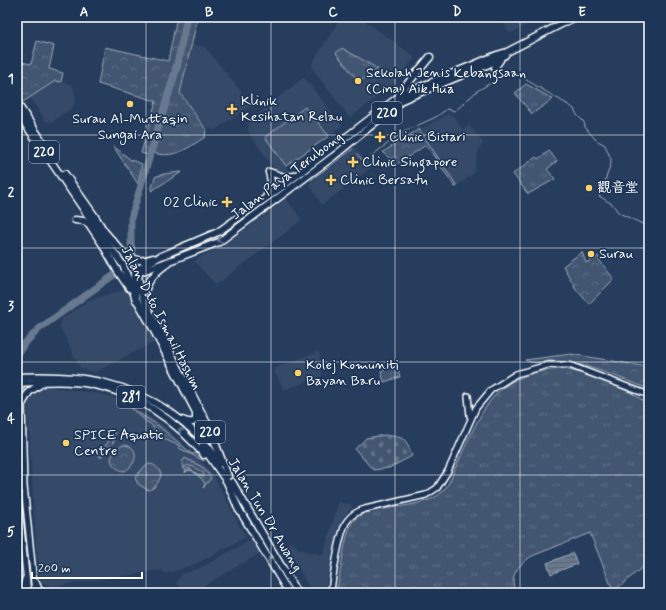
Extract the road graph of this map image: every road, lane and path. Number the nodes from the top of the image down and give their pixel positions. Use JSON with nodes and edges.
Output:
{"nodes":[{"id":1,"x":575,"y":17,"type":"edge"},
{"id":2,"x":506,"y":54,"type":"junction"},
{"id":3,"x":430,"y":57,"type":"dead end"},
{"id":4,"x":497,"y":74,"type":"dead end"},
{"id":5,"x":392,"y":101,"type":"junction"},
{"id":6,"x":17,"y":103,"type":"edge"},
{"id":7,"x":17,"y":112,"type":"edge"},
{"id":8,"x":297,"y":175,"type":"junction"},
{"id":9,"x":266,"y":198,"type":"junction"},
{"id":10,"x":75,"y":220,"type":"dead end"},
{"id":11,"x":159,"y":257,"type":"junction"},
{"id":12,"x":131,"y":259,"type":"junction"},
{"id":13,"x":175,"y":259,"type":"junction"},
{"id":14,"x":125,"y":268,"type":"junction"},
{"id":15,"x":136,"y":273,"type":"junction"},
{"id":16,"x":132,"y":293,"type":"junction"},
{"id":17,"x":136,"y":300,"type":"junction"},
{"id":18,"x":144,"y":303,"type":"junction"},
{"id":19,"x":18,"y":381,"type":"edge"},
{"id":20,"x":45,"y":382,"type":"junction"},
{"id":21,"x":649,"y":395,"type":"edge"},
{"id":22,"x":480,"y":402,"type":"junction"},
{"id":23,"x":22,"y":404,"type":"junction"},
{"id":24,"x":195,"y":411,"type":"junction"},
{"id":25,"x":179,"y":419,"type":"junction"},
{"id":26,"x":470,"y":419,"type":"junction"},
{"id":27,"x":203,"y":440,"type":"junction"},
{"id":28,"x":17,"y":473,"type":"edge"},
{"id":29,"x":228,"y":476,"type":"junction"},
{"id":30,"x":239,"y":510,"type":"junction"},
{"id":31,"x":26,"y":574,"type":"junction"},
{"id":32,"x":34,"y":577,"type":"junction"},
{"id":33,"x":331,"y":591,"type":"edge"},
{"id":34,"x":19,"y":593,"type":"edge"},
{"id":35,"x":28,"y":593,"type":"edge"},
{"id":36,"x":35,"y":593,"type":"edge"},
{"id":37,"x":44,"y":593,"type":"edge"},
{"id":38,"x":290,"y":593,"type":"edge"},
{"id":39,"x":297,"y":593,"type":"edge"},
{"id":40,"x":327,"y":593,"type":"edge"}],
"edges":[{"from":1,"to":2,"type":"main road","name":"Jalan Paya Terubong","number":"220"},
{"from":2,"to":4,"type":"main road"},
{"from":2,"to":5,"type":"main road","name":"Jalan Paya Terubong","number":"220"},
{"from":2,"to":13,"type":"main road","name":"Jalan Paya Terubong","number":"220","one_way":true},
{"from":3,"to":5,"type":"main road"},
{"from":5,"to":8,"type":"main road","name":"Jalan Paya Terubong","number":"220"},
{"from":6,"to":12,"type":"main road","name":"Jalan Dato Ismail Hashim","number":"220"},
{"from":7,"to":14,"type":"main road","name":"Jalan Dato Ismail Hashim","number":"220"},
{"from":8,"to":9,"type":"main road","name":"Jalan Paya Terubong","number":"220"},
{"from":8,"to":9,"type":"main road"},
{"from":9,"to":11,"type":"main road","name":"Jalan Paya Terubong","number":"220"},
{"from":10,"to":16,"type":"main road"},
{"from":11,"to":12,"type":"main road"},
{"from":11,"to":15,"type":"main road","name":"Jalan Paya Terubong","number":"220"},
{"from":12,"to":15,"type":"main road","name":"Jalan Dato Ismail Hashim","number":"220"},
{"from":13,"to":15,"type":"main road","name":"Jalan Paya Terubong","number":"220"},
{"from":13,"to":18,"type":"main road"},
{"from":14,"to":15,"type":"main road"},
{"from":14,"to":16,"type":"main road","name":"Jalan Dato Ismail Hashim","number":"220"},
{"from":15,"to":17,"type":"main road"},
{"from":15,"to":18,"type":"main road","name":"Jalan Dato Ismail Hashim","number":"220"},
{"from":16,"to":17,"type":"main road","name":"Jalan Dato Ismail Hashim","number":"220"},
{"from":17,"to":24,"type":"main road","name":"Jalan Dato Ismail Hashim","number":"220"},
{"from":18,"to":29,"type":"main road","name":"Jalan Dato Ismail Hashim","number":"220"},
{"from":19,"to":20,"type":"main road","name":"Jalan Tun Dr Awang","number":"281"},
{"from":19,"to":23,"type":"street"},
{"from":19,"to":25,"type":"main road","name":"Jalan Tun Dr Awang","number":"281"},
{"from":20,"to":23,"type":"main road"},
{"from":30,"to":20,"type":"main road","name":"Jalan Tun Dr Awang","number":"281","one_way":true},
{"from":21,"to":22,"type":"street"},
{"from":22,"to":26,"type":"street"},
{"from":22,"to":26,"type":"street"},
{"from":23,"to":32,"type":"street"},
{"from":24,"to":25,"type":"main road"},
{"from":24,"to":27,"type":"main road","name":"Jalan Dato Ismail Hashim","number":"220"},
{"from":25,"to":27,"type":"main road","name":"Jalan Tun Dr Awang","number":"281"},
{"from":26,"to":33,"type":"street"},
{"from":27,"to":29,"type":"main road","name":"Jalan Tun Dr Awang","number":"281"},
{"from":27,"to":30,"type":"main road"},
{"from":28,"to":31,"type":"street"},
{"from":29,"to":39,"type":"main road","name":"Jalan Tun Dr Awang","number":"281"},
{"from":38,"to":30,"type":"main road","name":"Jalan Tun Dr Awang","number":"281","one_way":true},
{"from":31,"to":34,"type":"street"},
{"from":31,"to":35,"type":"street"},
{"from":32,"to":36,"type":"street"},
{"from":32,"to":37,"type":"street"},
{"from":33,"to":40,"type":"street"}]}
